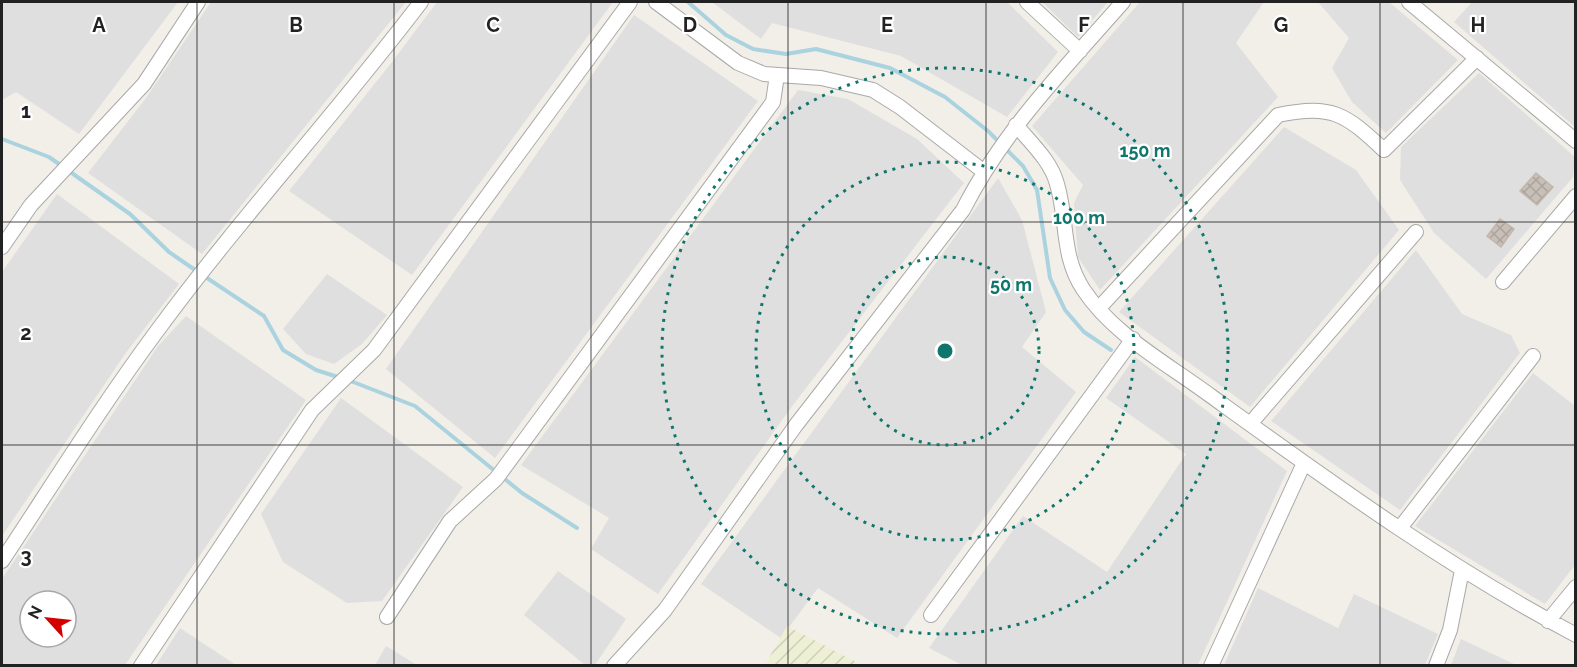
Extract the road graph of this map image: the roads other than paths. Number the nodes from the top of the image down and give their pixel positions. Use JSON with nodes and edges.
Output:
{"nodes":[{"id":1,"x":198,"y":2,"type":"edge"},
{"id":2,"x":421,"y":2,"type":"edge"},
{"id":3,"x":630,"y":2,"type":"edge"},
{"id":4,"x":656,"y":2,"type":"edge"},
{"id":5,"x":1027,"y":2,"type":"edge"},
{"id":6,"x":1123,"y":2,"type":"edge"},
{"id":7,"x":1409,"y":2,"type":"edge"},
{"id":8,"x":1080,"y":51,"type":"junction"},
{"id":9,"x":1477,"y":58,"type":"junction"},
{"id":10,"x":777,"y":75,"type":"junction"},
{"id":11,"x":1016,"y":125,"type":"junction"},
{"id":12,"x":1575,"y":141,"type":"edge"},
{"id":13,"x":983,"y":171,"type":"junction"},
{"id":14,"x":1575,"y":196,"type":"edge"},
{"id":15,"x":1416,"y":232,"type":"dead end"},
{"id":16,"x":2,"y":247,"type":"edge"},
{"id":17,"x":1503,"y":282,"type":"dead end"},
{"id":18,"x":1099,"y":308,"type":"junction"},
{"id":19,"x":1133,"y":339,"type":"junction"},
{"id":20,"x":1533,"y":356,"type":"dead end"},
{"id":21,"x":1250,"y":424,"type":"junction"},
{"id":22,"x":1304,"y":463,"type":"junction"},
{"id":23,"x":1400,"y":528,"type":"junction"},
{"id":24,"x":2,"y":561,"type":"edge"},
{"id":25,"x":1462,"y":570,"type":"junction"},
{"id":26,"x":1575,"y":587,"type":"edge"},
{"id":27,"x":931,"y":615,"type":"dead end"},
{"id":28,"x":387,"y":616,"type":"dead end"},
{"id":29,"x":1548,"y":621,"type":"junction"},
{"id":30,"x":1575,"y":635,"type":"edge"},
{"id":31,"x":141,"y":666,"type":"edge"},
{"id":32,"x":614,"y":666,"type":"edge"},
{"id":33,"x":1211,"y":666,"type":"edge"},
{"id":34,"x":1436,"y":666,"type":"edge"}],
"edges":[{"from":1,"to":16,"type":"street"},
{"from":2,"to":24,"type":"street"},
{"from":3,"to":31,"type":"street"},
{"from":4,"to":10,"type":"street"},
{"from":5,"to":8,"type":"street"},
{"from":6,"to":8,"type":"street"},
{"from":7,"to":9,"type":"street"},
{"from":8,"to":11,"type":"street"},
{"from":9,"to":12,"type":"street"},
{"from":9,"to":18,"type":"street"},
{"from":10,"to":13,"type":"street"},
{"from":10,"to":28,"type":"street"},
{"from":11,"to":13,"type":"street"},
{"from":11,"to":18,"type":"street"},
{"from":13,"to":32,"type":"street"},
{"from":14,"to":17,"type":"street"},
{"from":15,"to":21,"type":"street"},
{"from":18,"to":19,"type":"street"},
{"from":19,"to":21,"type":"street"},
{"from":19,"to":27,"type":"street"},
{"from":20,"to":23,"type":"street"},
{"from":21,"to":22,"type":"street"},
{"from":22,"to":23,"type":"street"},
{"from":22,"to":33,"type":"street"},
{"from":23,"to":25,"type":"street"},
{"from":25,"to":29,"type":"street"},
{"from":25,"to":34,"type":"street"},
{"from":26,"to":29,"type":"street"},
{"from":29,"to":30,"type":"street"}]}
